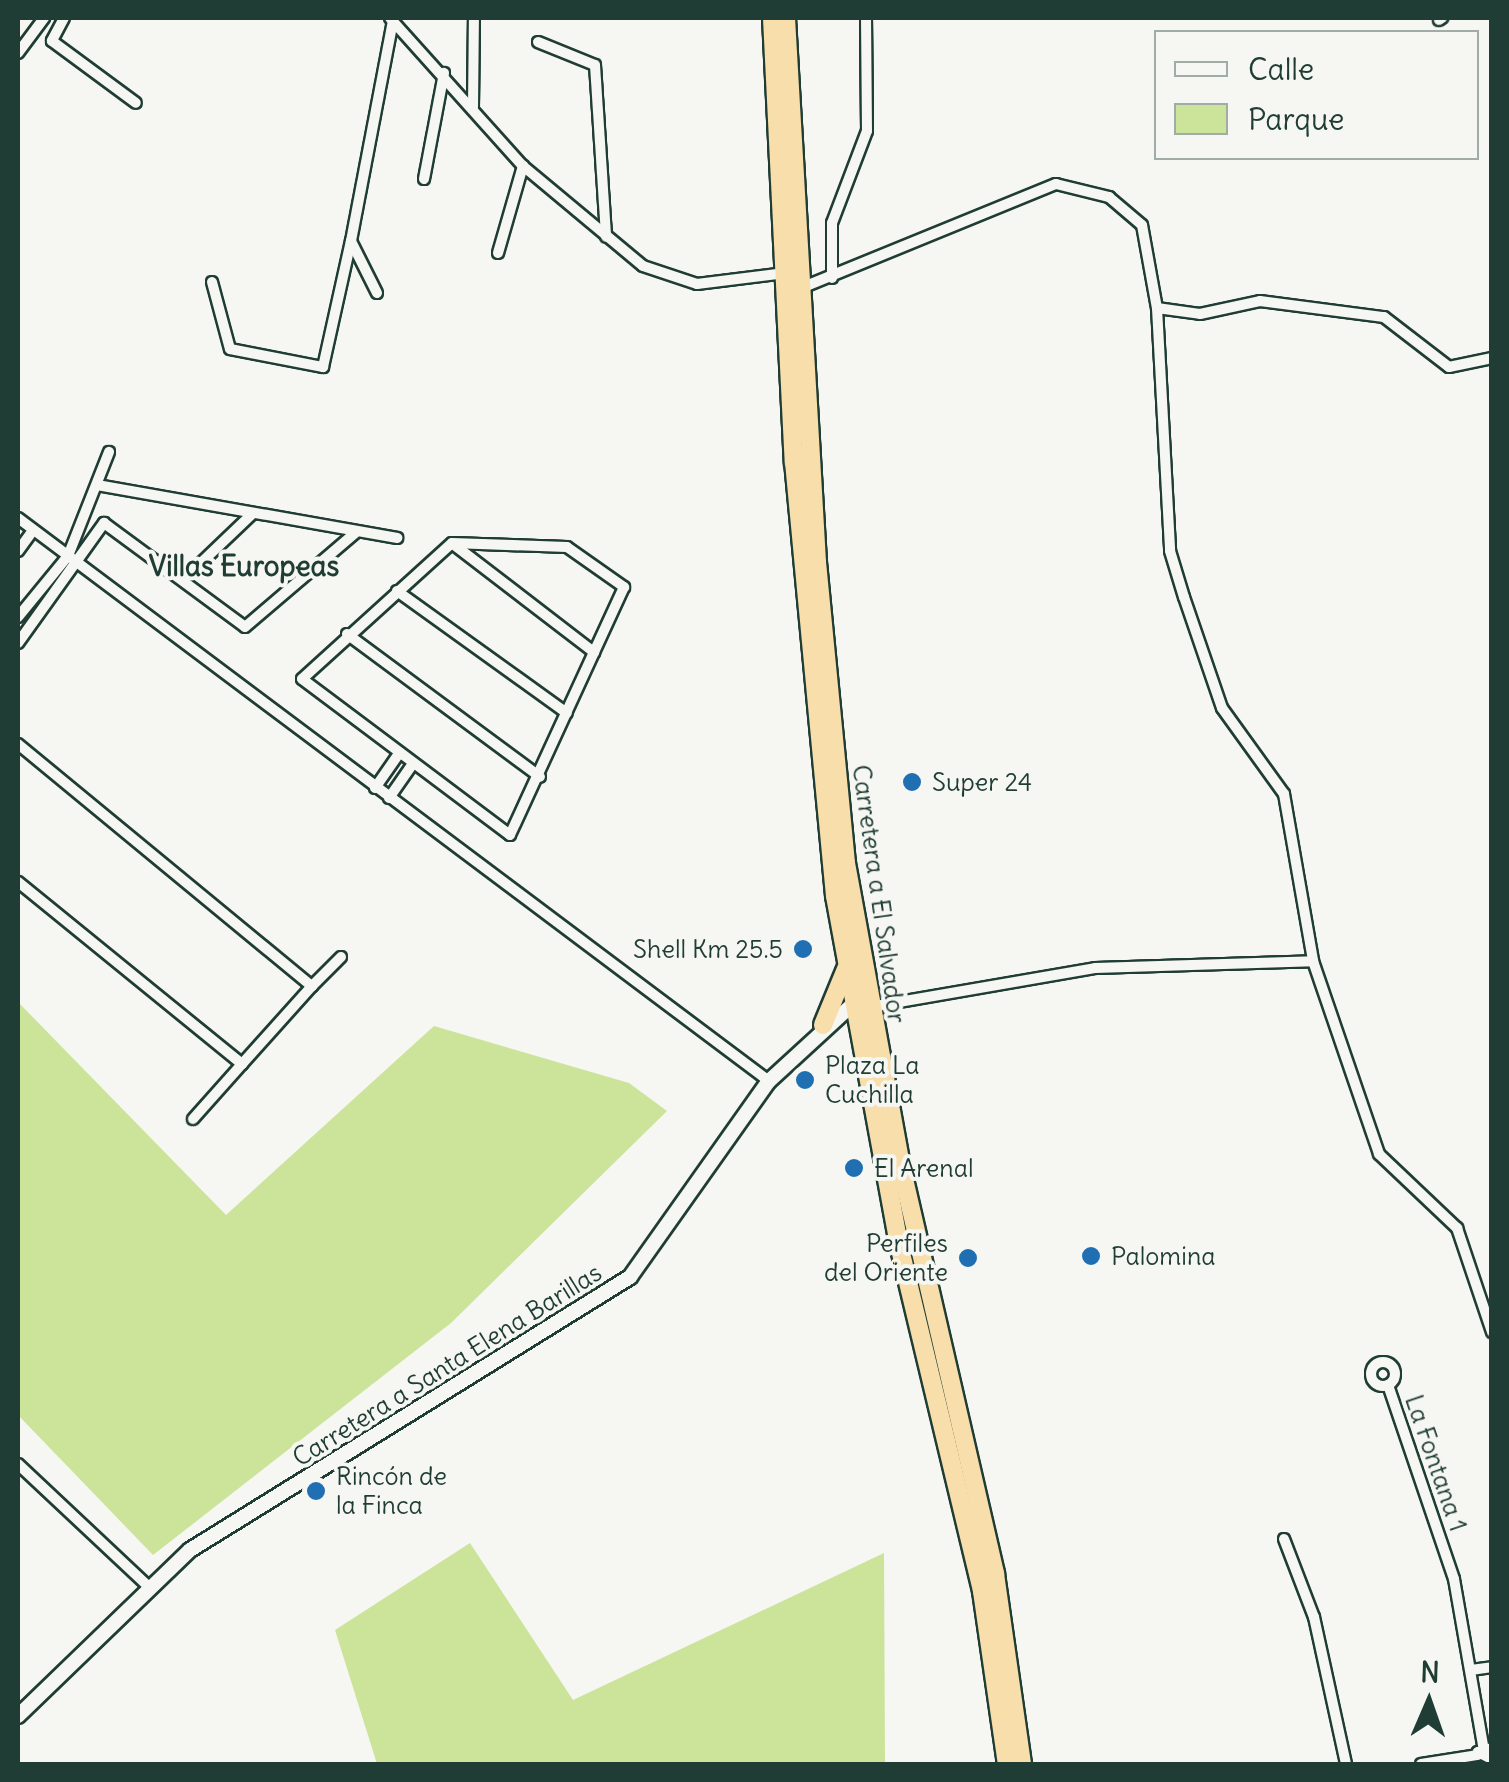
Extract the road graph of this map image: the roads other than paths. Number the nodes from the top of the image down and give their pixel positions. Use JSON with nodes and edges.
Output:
{"nodes":[{"id":1,"x":44,"y":18,"type":"edge"},
{"id":2,"x":64,"y":18,"type":"edge"},
{"id":3,"x":474,"y":18,"type":"edge"},
{"id":4,"x":772,"y":18,"type":"edge"},
{"id":5,"x":786,"y":18,"type":"edge"},
{"id":6,"x":866,"y":18,"type":"edge"},
{"id":7,"x":392,"y":19,"type":"edge"},
{"id":8,"x":538,"y":42,"type":"dead end"},
{"id":9,"x":18,"y":53,"type":"edge"},
{"id":10,"x":444,"y":73,"type":"junction"},
{"id":11,"x":136,"y":103,"type":"dead end"},
{"id":12,"x":474,"y":107,"type":"junction"},
{"id":13,"x":523,"y":166,"type":"junction"},
{"id":14,"x":424,"y":180,"type":"dead end"},
{"id":15,"x":606,"y":237,"type":"junction"},
{"id":16,"x":351,"y":241,"type":"junction"},
{"id":17,"x":498,"y":254,"type":"dead end"},
{"id":18,"x":786,"y":273,"type":"junction"},
{"id":19,"x":832,"y":278,"type":"junction"},
{"id":20,"x":212,"y":282,"type":"dead end"},
{"id":21,"x":806,"y":286,"type":"junction"},
{"id":22,"x":377,"y":293,"type":"dead end"},
{"id":23,"x":1157,"y":308,"type":"junction"},
{"id":24,"x":787,"y":318,"type":"junction"},
{"id":25,"x":1492,"y":358,"type":"edge"},
{"id":26,"x":814,"y":415,"type":"junction"},
{"id":27,"x":109,"y":452,"type":"dead end"},
{"id":28,"x":96,"y":484,"type":"junction"},
{"id":29,"x":252,"y":514,"type":"junction"},
{"id":30,"x":19,"y":523,"type":"edge"},
{"id":31,"x":82,"y":525,"type":"junction"},
{"id":32,"x":33,"y":530,"type":"junction"},
{"id":33,"x":96,"y":533,"type":"junction"},
{"id":34,"x":355,"y":533,"type":"junction"},
{"id":35,"x":396,"y":538,"type":"dead end"},
{"id":36,"x":452,"y":543,"type":"junction"},
{"id":37,"x":18,"y":550,"type":"edge"},
{"id":38,"x":68,"y":556,"type":"junction"},
{"id":39,"x":78,"y":564,"type":"junction"},
{"id":40,"x":183,"y":580,"type":"junction"},
{"id":41,"x":397,"y":591,"type":"junction"},
{"id":42,"x":18,"y":617,"type":"edge"},
{"id":43,"x":347,"y":634,"type":"junction"},
{"id":44,"x":18,"y":643,"type":"edge"},
{"id":45,"x":594,"y":652,"type":"junction"},
{"id":46,"x":567,"y":713,"type":"junction"},
{"id":47,"x":18,"y":744,"type":"edge"},
{"id":48,"x":398,"y":756,"type":"junction"},
{"id":49,"x":412,"y":766,"type":"junction"},
{"id":50,"x":540,"y":777,"type":"junction"},
{"id":51,"x":376,"y":788,"type":"junction"},
{"id":52,"x":389,"y":798,"type":"junction"},
{"id":53,"x":18,"y":882,"type":"edge"},
{"id":54,"x":340,"y":957,"type":"dead end"},
{"id":55,"x":1314,"y":961,"type":"junction"},
{"id":56,"x":846,"y":969,"type":"junction"},
{"id":57,"x":312,"y":986,"type":"junction"},
{"id":58,"x":859,"y":1010,"type":"junction"},
{"id":59,"x":826,"y":1023,"type":"junction"},
{"id":60,"x":242,"y":1064,"type":"junction"},
{"id":61,"x":769,"y":1081,"type":"junction"},
{"id":62,"x":192,"y":1119,"type":"dead end"},
{"id":63,"x":900,"y":1248,"type":"junction"},
{"id":64,"x":938,"y":1324,"type":"junction"},
{"id":65,"x":1492,"y":1332,"type":"edge"},
{"id":66,"x":1388,"y":1385,"type":"dead end"},
{"id":67,"x":18,"y":1464,"type":"edge"},
{"id":68,"x":1284,"y":1539,"type":"dead end"},
{"id":69,"x":150,"y":1588,"type":"junction"},
{"id":70,"x":1492,"y":1667,"type":"edge"},
{"id":71,"x":1471,"y":1670,"type":"junction"},
{"id":72,"x":18,"y":1716,"type":"edge"},
{"id":73,"x":1487,"y":1755,"type":"edge"},
{"id":74,"x":1006,"y":1764,"type":"edge"},
{"id":75,"x":1022,"y":1764,"type":"edge"},
{"id":76,"x":1346,"y":1764,"type":"edge"},
{"id":77,"x":1421,"y":1764,"type":"edge"}],
"edges":[{"from":1,"to":9,"type":"street"},
{"from":2,"to":11,"type":"street"},
{"from":3,"to":12,"type":"street"},
{"from":4,"to":18,"type":"highway","name":"Carretera a El Salvador"},
{"from":5,"to":21,"type":"highway","name":"Carretera a El Salvador"},
{"from":6,"to":19,"type":"street"},
{"from":7,"to":10,"type":"street"},
{"from":7,"to":16,"type":"street"},
{"from":8,"to":15,"type":"street"},
{"from":10,"to":12,"type":"street"},
{"from":10,"to":14,"type":"street"},
{"from":12,"to":13,"type":"street"},
{"from":13,"to":15,"type":"street"},
{"from":13,"to":17,"type":"street"},
{"from":15,"to":18,"type":"street"},
{"from":16,"to":20,"type":"street"},
{"from":16,"to":22,"type":"street"},
{"from":18,"to":24,"type":"highway","name":"Carretera a El Salvador"},
{"from":19,"to":21,"type":"street"},
{"from":19,"to":23,"type":"street"},
{"from":21,"to":26,"type":"highway","name":"Carretera a El Salvador"},
{"from":23,"to":25,"type":"street"},
{"from":23,"to":55,"type":"street"},
{"from":24,"to":26,"type":"highway"},
{"from":24,"to":56,"type":"highway","name":"Carretera a El Salvador"},
{"from":26,"to":58,"type":"highway","name":"Carretera a El Salvador"},
{"from":27,"to":28,"type":"street"},
{"from":28,"to":29,"type":"street"},
{"from":28,"to":31,"type":"street"},
{"from":29,"to":34,"type":"street"},
{"from":29,"to":40,"type":"street"},
{"from":30,"to":32,"type":"street"},
{"from":31,"to":33,"type":"street"},
{"from":31,"to":38,"type":"street"},
{"from":32,"to":37,"type":"street"},
{"from":32,"to":38,"type":"street"},
{"from":33,"to":39,"type":"street"},
{"from":33,"to":40,"type":"street"},
{"from":34,"to":35,"type":"street"},
{"from":34,"to":40,"type":"street"},
{"from":36,"to":41,"type":"street"},
{"from":36,"to":45,"type":"street"},
{"from":36,"to":45,"type":"street"},
{"from":38,"to":39,"type":"street"},
{"from":38,"to":42,"type":"street"},
{"from":39,"to":44,"type":"street"},
{"from":39,"to":51,"type":"street"},
{"from":41,"to":43,"type":"street"},
{"from":41,"to":46,"type":"street"},
{"from":43,"to":48,"type":"street"},
{"from":43,"to":50,"type":"street"},
{"from":45,"to":46,"type":"street"},
{"from":46,"to":50,"type":"street"},
{"from":47,"to":57,"type":"street"},
{"from":48,"to":49,"type":"street"},
{"from":48,"to":51,"type":"street"},
{"from":49,"to":50,"type":"street"},
{"from":49,"to":52,"type":"street"},
{"from":51,"to":52,"type":"street"},
{"from":52,"to":61,"type":"street"},
{"from":53,"to":60,"type":"street"},
{"from":54,"to":57,"type":"street"},
{"from":55,"to":58,"type":"street"},
{"from":55,"to":65,"type":"street"},
{"from":56,"to":58,"type":"highway","name":"Carretera a El Salvador"},
{"from":56,"to":59,"type":"highway"},
{"from":57,"to":60,"type":"street"},
{"from":58,"to":59,"type":"highway"},
{"from":58,"to":63,"type":"highway","name":"Carretera a El Salvador"},
{"from":58,"to":64,"type":"highway","name":"Carretera a El Salvador"},
{"from":59,"to":61,"type":"main road","name":"Carretera a Santa Elena Barillas"},
{"from":60,"to":62,"type":"street"},
{"from":61,"to":69,"type":"main road","name":"Carretera a Santa Elena Barillas"},
{"from":63,"to":64,"type":"highway"},
{"from":63,"to":74,"type":"highway","name":"Carretera a El Salvador"},
{"from":64,"to":75,"type":"highway","name":"Carretera a El Salvador"},
{"from":66,"to":71,"type":"street","name":"La Fontana 1"},
{"from":67,"to":69,"type":"street"},
{"from":68,"to":76,"type":"street"},
{"from":69,"to":72,"type":"main road","name":"Carretera a Santa Elena Barillas"},
{"from":70,"to":71,"type":"street"},
{"from":71,"to":73,"type":"street","name":"La Fontana 1"},
{"from":73,"to":77,"type":"street","name":"La Fontana 1"}]}
